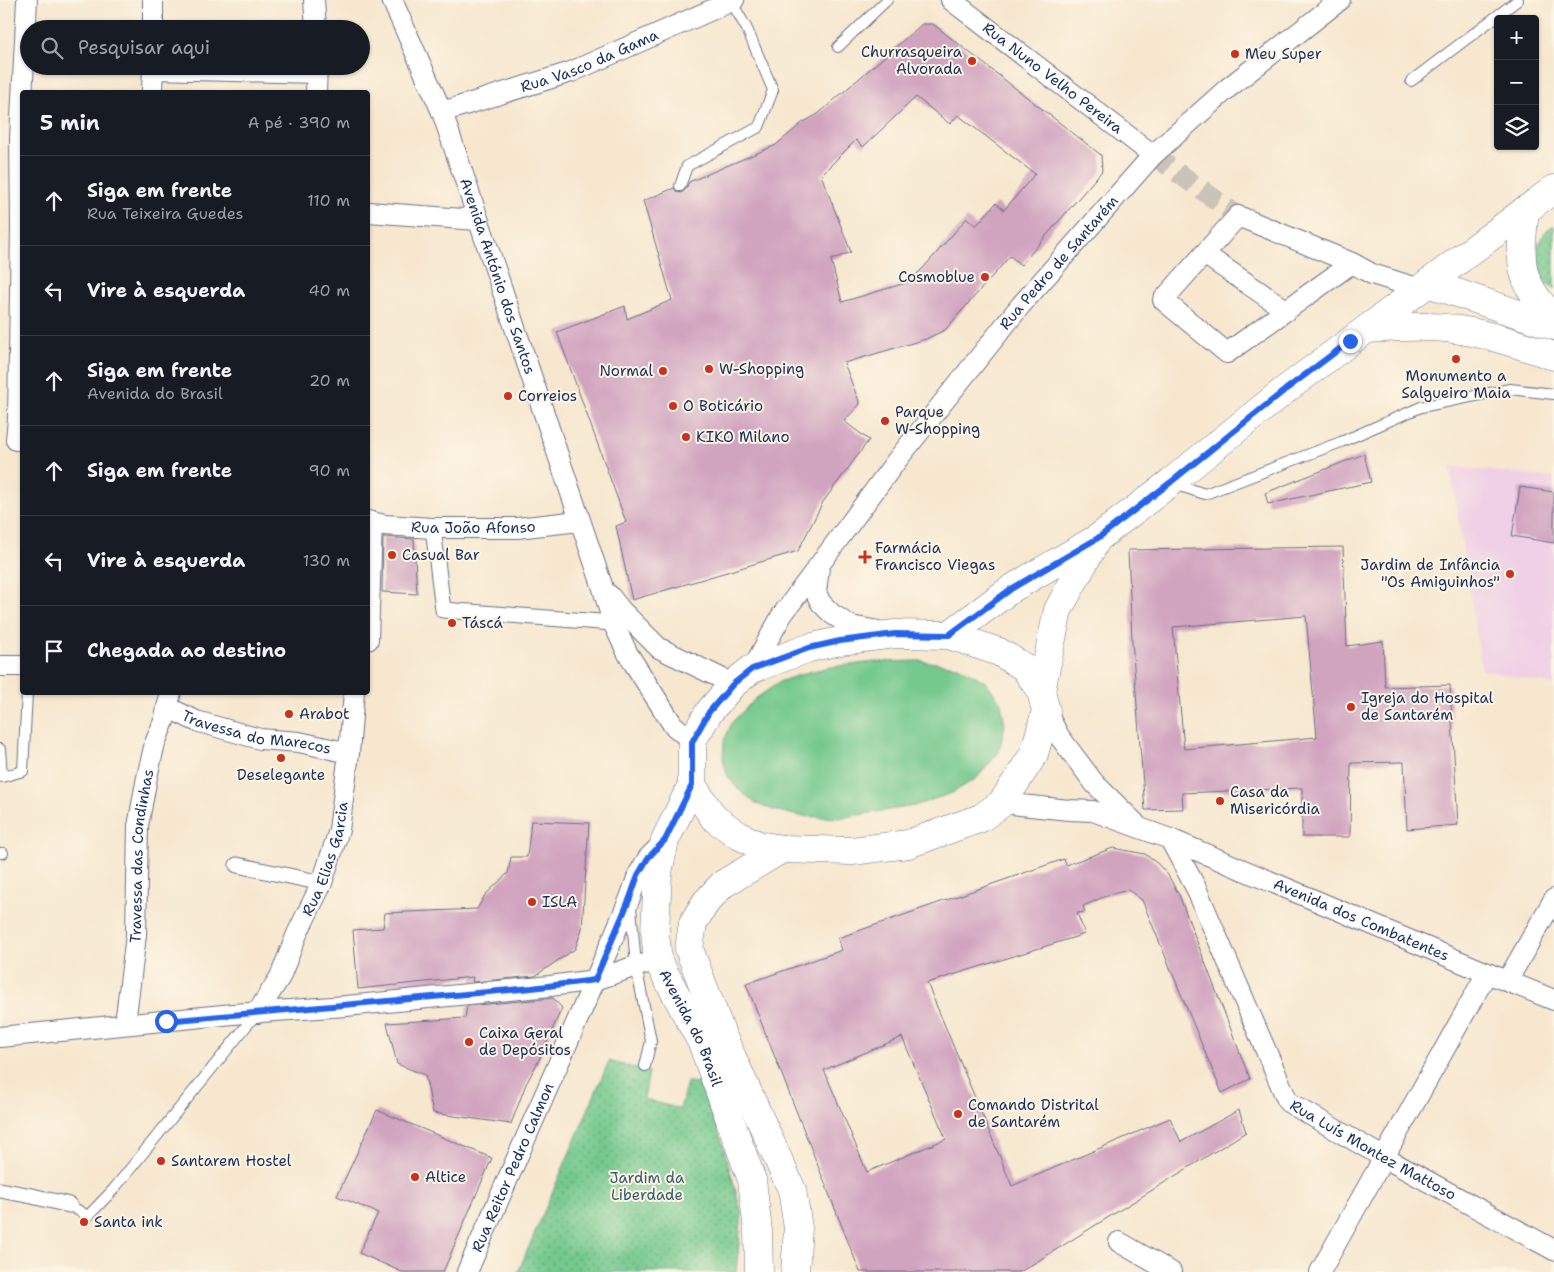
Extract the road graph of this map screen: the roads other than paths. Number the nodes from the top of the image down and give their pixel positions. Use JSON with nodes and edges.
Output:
{"nodes":[{"id":1,"x":27,"y":0,"type":"edge"},
{"id":2,"x":153,"y":0,"type":"edge"},
{"id":3,"x":314,"y":0,"type":"edge"},
{"id":4,"x":392,"y":0,"type":"edge"},
{"id":5,"x":887,"y":0,"type":"edge"},
{"id":6,"x":951,"y":0,"type":"edge"},
{"id":7,"x":1340,"y":0,"type":"edge"},
{"id":8,"x":1518,"y":0,"type":"edge"},
{"id":9,"x":733,"y":1,"type":"edge"},
{"id":10,"x":26,"y":20,"type":"edge"},
{"id":11,"x":153,"y":20,"type":"edge"},
{"id":12,"x":315,"y":20,"type":"edge"},
{"id":13,"x":838,"y":47,"type":"dead end"},
{"id":14,"x":24,"y":75,"type":"edge"},
{"id":15,"x":153,"y":75,"type":"edge"},
{"id":16,"x":280,"y":75,"type":"edge"},
{"id":17,"x":316,"y":77,"type":"edge"},
{"id":18,"x":1411,"y":81,"type":"dead end"},
{"id":19,"x":23,"y":90,"type":"edge"},
{"id":20,"x":152,"y":90,"type":"edge"},
{"id":21,"x":442,"y":112,"type":"junction"},
{"id":22,"x":1153,"y":155,"type":"junction"},
{"id":23,"x":680,"y":186,"type":"dead end"},
{"id":24,"x":1554,"y":189,"type":"edge"},
{"id":25,"x":1525,"y":210,"type":"junction"},
{"id":26,"x":370,"y":212,"type":"edge"},
{"id":27,"x":477,"y":220,"type":"junction"},
{"id":28,"x":1204,"y":254,"type":"junction"},
{"id":29,"x":1352,"y":263,"type":"junction"},
{"id":30,"x":1424,"y":286,"type":"junction"},
{"id":31,"x":20,"y":291,"type":"edge"},
{"id":32,"x":1286,"y":310,"type":"junction"},
{"id":33,"x":1554,"y":317,"type":"edge"},
{"id":34,"x":1554,"y":326,"type":"edge"},
{"id":35,"x":1367,"y":329,"type":"junction"},
{"id":36,"x":1554,"y":356,"type":"edge"},
{"id":37,"x":1554,"y":394,"type":"edge"},
{"id":38,"x":13,"y":439,"type":"edge"},
{"id":39,"x":1171,"y":482,"type":"junction"},
{"id":40,"x":370,"y":521,"type":"edge"},
{"id":41,"x":579,"y":521,"type":"junction"},
{"id":42,"x":433,"y":528,"type":"junction"},
{"id":43,"x":1098,"y":538,"type":"junction"},
{"id":44,"x":820,"y":564,"type":"junction"},
{"id":45,"x":602,"y":585,"type":"junction"},
{"id":46,"x":613,"y":623,"type":"junction"},
{"id":47,"x":895,"y":634,"type":"junction"},
{"id":48,"x":949,"y":635,"type":"junction"},
{"id":49,"x":0,"y":666,"type":"edge"},
{"id":50,"x":20,"y":666,"type":"edge"},
{"id":51,"x":742,"y":677,"type":"junction"},
{"id":52,"x":27,"y":695,"type":"edge"},
{"id":53,"x":354,"y":695,"type":"edge"},
{"id":54,"x":169,"y":700,"type":"edge"},
{"id":55,"x":1044,"y":701,"type":"junction"},
{"id":56,"x":692,"y":742,"type":"junction"},
{"id":57,"x":0,"y":749,"type":"edge"},
{"id":58,"x":349,"y":753,"type":"junction"},
{"id":59,"x":692,"y":785,"type":"junction"},
{"id":60,"x":1002,"y":803,"type":"junction"},
{"id":61,"x":1140,"y":828,"type":"junction"},
{"id":62,"x":1170,"y":839,"type":"junction"},
{"id":63,"x":665,"y":840,"type":"junction"},
{"id":64,"x":782,"y":849,"type":"junction"},
{"id":65,"x":238,"y":865,"type":"dead end"},
{"id":66,"x":322,"y":883,"type":"junction"},
{"id":67,"x":630,"y":898,"type":"junction"},
{"id":68,"x":1554,"y":898,"type":"edge"},
{"id":69,"x":647,"y":963,"type":"junction"},
{"id":70,"x":1487,"y":973,"type":"junction"},
{"id":71,"x":595,"y":980,"type":"junction"},
{"id":72,"x":1507,"y":981,"type":"junction"},
{"id":73,"x":1554,"y":1000,"type":"edge"},
{"id":74,"x":257,"y":1013,"type":"junction"},
{"id":75,"x":125,"y":1024,"type":"junction"},
{"id":76,"x":0,"y":1037,"type":"edge"},
{"id":77,"x":645,"y":1066,"type":"dead end"},
{"id":78,"x":1384,"y":1157,"type":"junction"},
{"id":79,"x":0,"y":1190,"type":"edge"},
{"id":80,"x":69,"y":1205,"type":"joint"},
{"id":81,"x":1119,"y":1242,"type":"dead end"},
{"id":82,"x":1554,"y":1250,"type":"edge"},
{"id":83,"x":467,"y":1272,"type":"edge"},
{"id":84,"x":758,"y":1272,"type":"edge"},
{"id":85,"x":795,"y":1272,"type":"edge"},
{"id":86,"x":1171,"y":1272,"type":"edge"},
{"id":87,"x":1320,"y":1272,"type":"edge"}],
"edges":[{"from":1,"to":10,"type":"street"},
{"from":2,"to":11,"type":"street"},
{"from":3,"to":12,"type":"street"},
{"from":4,"to":21,"type":"street","name":"Avenida António dos Santos"},
{"from":5,"to":13,"type":"lane"},
{"from":6,"to":22,"type":"street","name":"Rua Nuno Velho Pereira"},
{"from":7,"to":22,"type":"street","name":"Rua Pedro de Santarém"},
{"from":8,"to":18,"type":"lane"},
{"from":9,"to":21,"type":"street","name":"Rua Vasco da Gama"},
{"from":9,"to":23,"type":"lane"},
{"from":14,"to":19,"type":"street"},
{"from":15,"to":20,"type":"street"},
{"from":16,"to":17,"type":"street"},
{"from":21,"to":27,"type":"street","name":"Avenida António dos Santos"},
{"from":22,"to":44,"type":"street","name":"Rua Pedro de Santarém"},
{"from":24,"to":25,"type":"main road"},
{"from":25,"to":30,"type":"main road"},
{"from":25,"to":33,"type":"main road"},
{"from":26,"to":27,"type":"street"},
{"from":27,"to":41,"type":"street","name":"Avenida António dos Santos"},
{"from":28,"to":29,"type":"street"},
{"from":28,"to":32,"type":"street"},
{"from":28,"to":32,"type":"street"},
{"from":29,"to":30,"type":"street"},
{"from":29,"to":32,"type":"street"},
{"from":30,"to":34,"type":"main road"},
{"from":30,"to":35,"type":"main road"},
{"from":31,"to":38,"type":"street"},
{"from":35,"to":36,"type":"main road"},
{"from":35,"to":39,"type":"main road"},
{"from":37,"to":39,"type":"lane"},
{"from":39,"to":43,"type":"main road"},
{"from":40,"to":42,"type":"street","name":"Rua João Afonso"},
{"from":41,"to":42,"type":"street","name":"Rua João Afonso"},
{"from":41,"to":45,"type":"street","name":"Avenida António dos Santos"},
{"from":42,"to":46,"type":"street"},
{"from":43,"to":48,"type":"main road"},
{"from":43,"to":55,"type":"main road"},
{"from":44,"to":47,"type":"street","name":"Rua Pedro de Santarém"},
{"from":44,"to":51,"type":"street","name":"Rua Pedro de Santarém"},
{"from":45,"to":46,"type":"street","name":"Avenida António dos Santos"},
{"from":45,"to":51,"type":"street","name":"Avenida António dos Santos"},
{"from":46,"to":56,"type":"street","name":"Avenida António dos Santos"},
{"from":47,"to":48,"type":"main road"},
{"from":47,"to":51,"type":"main road"},
{"from":48,"to":55,"type":"main road"},
{"from":49,"to":50,"type":"street"},
{"from":51,"to":56,"type":"main road"},
{"from":52,"to":57,"type":"lane"},
{"from":53,"to":58,"type":"street","name":"Rua Elias Garcia"},
{"from":54,"to":58,"type":"street","name":"Travessa do Marecos"},
{"from":54,"to":75,"type":"street","name":"Travessa das Condinhas"},
{"from":55,"to":60,"type":"main road"},
{"from":55,"to":61,"type":"street"},
{"from":56,"to":59,"type":"main road"},
{"from":58,"to":66,"type":"street","name":"Rua Elias Garcia"},
{"from":59,"to":63,"type":"main road","name":"Avenida do Brasil"},
{"from":59,"to":64,"type":"main road"},
{"from":60,"to":61,"type":"street","name":"Avenida dos Combatentes"},
{"from":60,"to":64,"type":"main road"},
{"from":61,"to":62,"type":"street","name":"Avenida dos Combatentes"},
{"from":62,"to":70,"type":"street","name":"Avenida dos Combatentes"},
{"from":62,"to":78,"type":"street","name":"Rua Luís Montez Mattoso"},
{"from":63,"to":67,"type":"street","name":"Rua Reitor Pedro Calmon"},
{"from":63,"to":69,"type":"main road","name":"Avenida do Brasil"},
{"from":64,"to":85,"type":"main road","name":"Avenida do Brasil"},
{"from":65,"to":66,"type":"street"},
{"from":66,"to":74,"type":"street","name":"Rua Elias Garcia"},
{"from":67,"to":69,"type":"lane"},
{"from":67,"to":71,"type":"street","name":"Rua Reitor Pedro Calmon"},
{"from":68,"to":72,"type":"street"},
{"from":69,"to":71,"type":"street"},
{"from":69,"to":77,"type":"lane"},
{"from":69,"to":84,"type":"main road","name":"Avenida do Brasil"},
{"from":70,"to":72,"type":"street","name":"Avenida dos Combatentes"},
{"from":70,"to":78,"type":"street"},
{"from":71,"to":74,"type":"street"},
{"from":71,"to":83,"type":"street","name":"Rua Reitor Pedro Calmon"},
{"from":72,"to":73,"type":"street","name":"Avenida dos Combatentes"},
{"from":74,"to":75,"type":"street"},
{"from":74,"to":80,"type":"lane"},
{"from":75,"to":76,"type":"street"},
{"from":78,"to":82,"type":"street","name":"Rua Luís Montez Mattoso"},
{"from":78,"to":87,"type":"street"},
{"from":79,"to":80,"type":"street"},
{"from":81,"to":86,"type":"street"}]}
